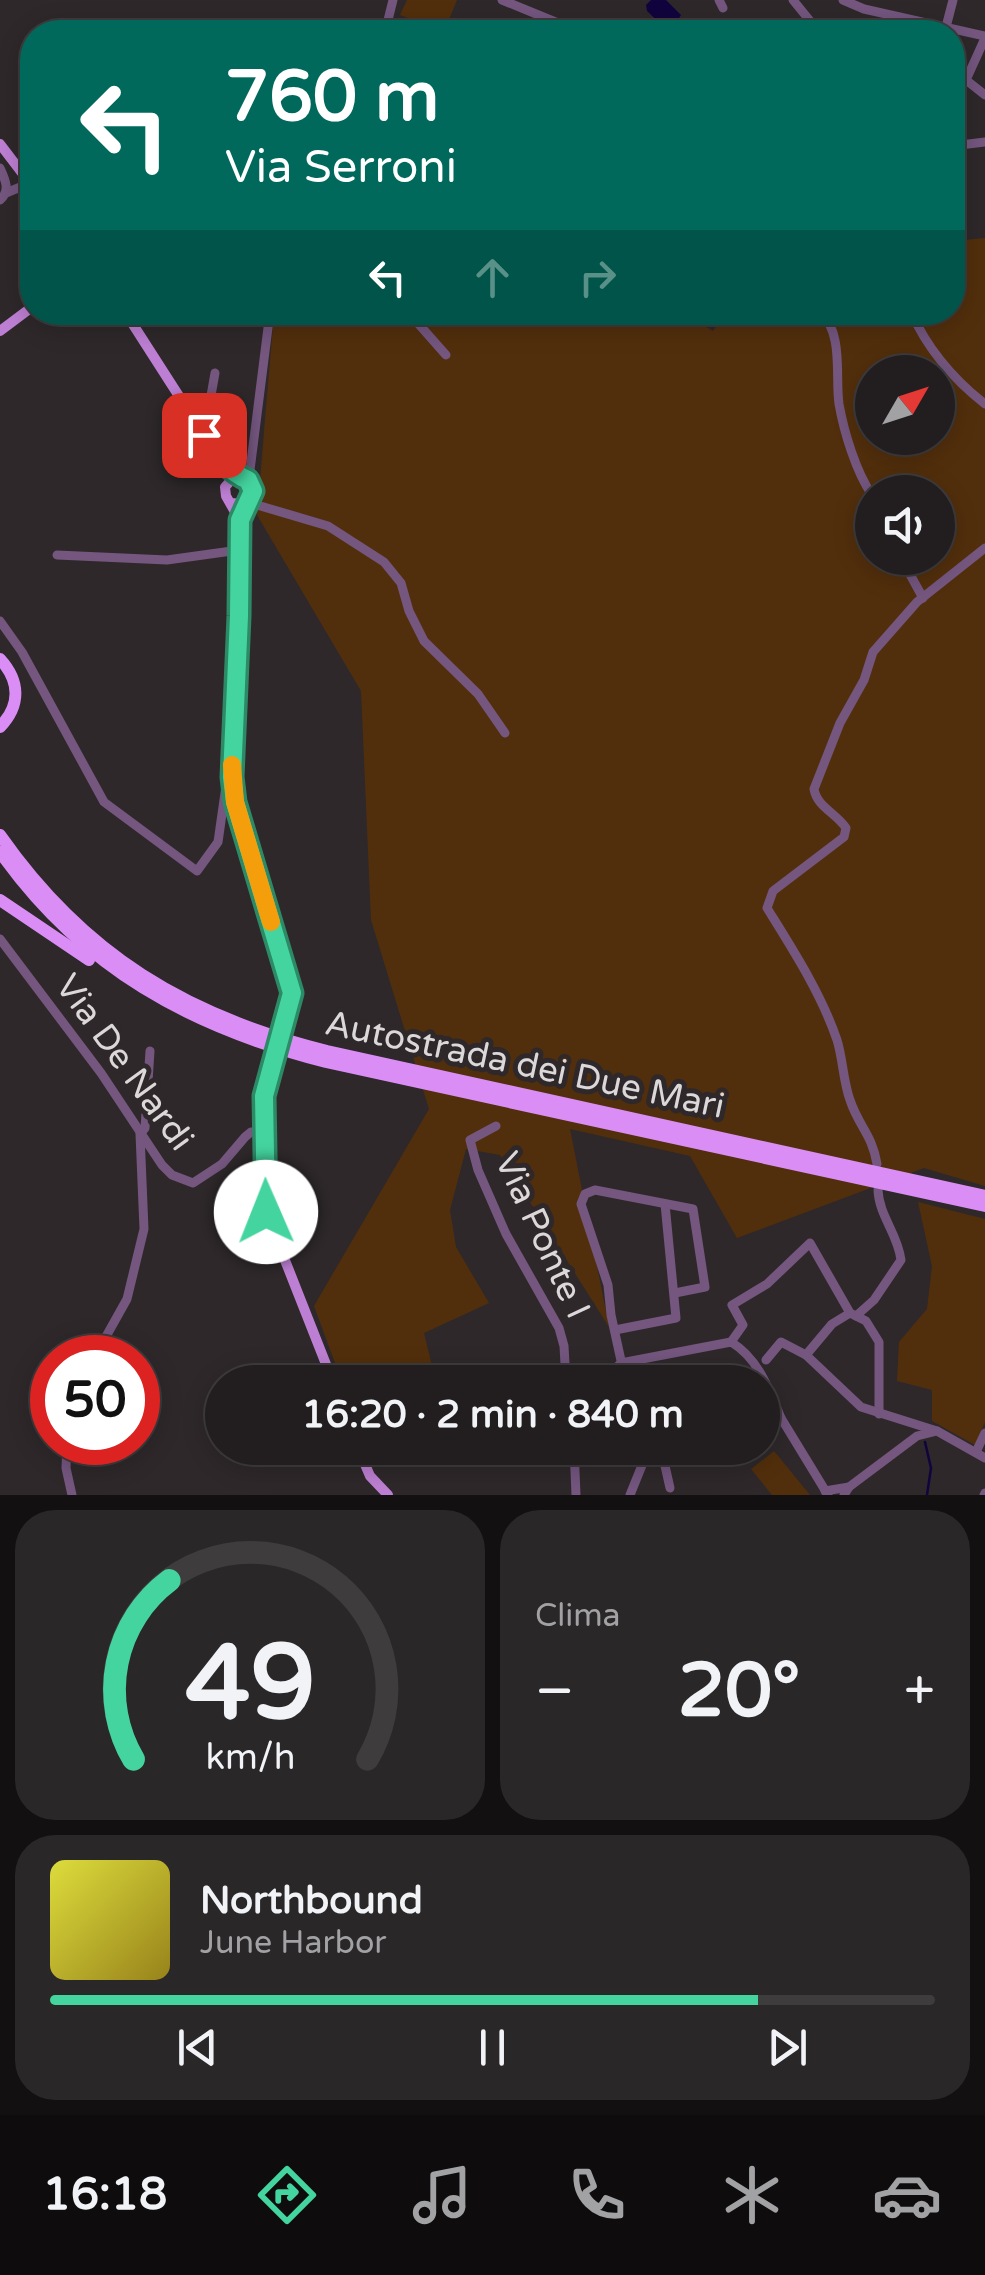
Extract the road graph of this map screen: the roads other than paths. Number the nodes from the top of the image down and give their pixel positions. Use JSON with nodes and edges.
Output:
{"nodes":[{"id":1,"x":792,"y":0,"type":"edge"},
{"id":2,"x":843,"y":0,"type":"edge"},
{"id":3,"x":508,"y":1,"type":"edge"},
{"id":4,"x":552,"y":20,"type":"edge"},
{"id":5,"x":809,"y":20,"type":"edge"},
{"id":6,"x":898,"y":20,"type":"edge"},
{"id":7,"x":985,"y":37,"type":"edge"},
{"id":8,"x":985,"y":95,"type":"edge"},
{"id":9,"x":0,"y":144,"type":"edge"},
{"id":10,"x":0,"y":168,"type":"edge"},
{"id":11,"x":20,"y":170,"type":"edge"},
{"id":12,"x":3,"y":196,"type":"edge"},
{"id":13,"x":131,"y":325,"type":"edge"},
{"id":14,"x":269,"y":325,"type":"edge"},
{"id":15,"x":419,"y":325,"type":"edge"},
{"id":16,"x":830,"y":325,"type":"edge"},
{"id":17,"x":918,"y":325,"type":"edge"},
{"id":18,"x":446,"y":355,"type":"dead end"},
{"id":19,"x":215,"y":373,"type":"dead end"},
{"id":20,"x":985,"y":404,"type":"edge"},
{"id":21,"x":204,"y":435,"type":"junction"},
{"id":22,"x":862,"y":475,"type":"edge"},
{"id":23,"x":245,"y":488,"type":"junction"},
{"id":24,"x":232,"y":502,"type":"junction"},
{"id":25,"x":240,"y":520,"type":"junction"},
{"id":26,"x":985,"y":548,"type":"edge"},
{"id":27,"x":240,"y":550,"type":"junction"},
{"id":28,"x":58,"y":556,"type":"dead end"},
{"id":29,"x":910,"y":575,"type":"edge"},
{"id":30,"x":923,"y":598,"type":"junction"},
{"id":31,"x":0,"y":622,"type":"edge"},
{"id":32,"x":0,"y":659,"type":"edge"},
{"id":33,"x":0,"y":727,"type":"edge"},
{"id":34,"x":505,"y":733,"type":"dead end"},
{"id":35,"x":229,"y":779,"type":"junction"},
{"id":36,"x":0,"y":826,"type":"edge"},
{"id":37,"x":0,"y":835,"type":"edge"},
{"id":38,"x":0,"y":852,"type":"edge"},
{"id":39,"x":42,"y":890,"type":"junction"},
{"id":40,"x":0,"y":900,"type":"edge"},
{"id":41,"x":0,"y":939,"type":"edge"},
{"id":42,"x":150,"y":1051,"type":"dead end"},
{"id":43,"x":288,"y":1052,"type":"junction"},
{"id":44,"x":474,"y":1089,"type":"junction"},
{"id":45,"x":496,"y":1126,"type":"dead end"},
{"id":46,"x":264,"y":1132,"type":"junction"},
{"id":47,"x":140,"y":1134,"type":"junction"},
{"id":48,"x":776,"y":1155,"type":"junction"},
{"id":49,"x":877,"y":1164,"type":"dead end"},
{"id":50,"x":878,"y":1190,"type":"dead end"},
{"id":51,"x":985,"y":1196,"type":"edge"},
{"id":52,"x":665,"y":1204,"type":"junction"},
{"id":53,"x":985,"y":1206,"type":"edge"},
{"id":54,"x":675,"y":1293,"type":"junction"},
{"id":55,"x":853,"y":1315,"type":"junction"},
{"id":56,"x":615,"y":1330,"type":"junction"},
{"id":57,"x":107,"y":1335,"type":"edge"},
{"id":58,"x":733,"y":1344,"type":"junction"},
{"id":59,"x":806,"y":1355,"type":"junction"},
{"id":60,"x":766,"y":1360,"type":"dead end"},
{"id":61,"x":622,"y":1364,"type":"joint"},
{"id":62,"x":325,"y":1365,"type":"edge"},
{"id":63,"x":565,"y":1365,"type":"edge"},
{"id":64,"x":755,"y":1365,"type":"edge"},
{"id":65,"x":880,"y":1414,"type":"junction"},
{"id":66,"x":780,"y":1418,"type":"edge"},
{"id":67,"x":937,"y":1431,"type":"junction"},
{"id":68,"x":985,"y":1433,"type":"edge"},
{"id":69,"x":980,"y":1455,"type":"edge"},
{"id":70,"x":66,"y":1465,"type":"edge"},
{"id":71,"x":365,"y":1465,"type":"edge"},
{"id":72,"x":575,"y":1465,"type":"edge"},
{"id":73,"x":642,"y":1465,"type":"edge"},
{"id":74,"x":665,"y":1465,"type":"edge"},
{"id":75,"x":670,"y":1488,"type":"dead end"},
{"id":76,"x":847,"y":1491,"type":"edge"},
{"id":77,"x":827,"y":1493,"type":"edge"},
{"id":78,"x":72,"y":1495,"type":"edge"},
{"id":79,"x":388,"y":1495,"type":"edge"},
{"id":80,"x":576,"y":1495,"type":"edge"},
{"id":81,"x":630,"y":1495,"type":"edge"}],
"edges":[{"from":1,"to":5,"type":"street"},
{"from":2,"to":6,"type":"street"},
{"from":3,"to":4,"type":"street"},
{"from":7,"to":8,"type":"street"},
{"from":9,"to":11,"type":"main road"},
{"from":10,"to":12,"type":"street"},
{"from":13,"to":21,"type":"main road"},
{"from":14,"to":23,"type":"street"},
{"from":15,"to":18,"type":"street"},
{"from":16,"to":22,"type":"street"},
{"from":17,"to":20,"type":"street"},
{"from":19,"to":21,"type":"street"},
{"from":21,"to":23,"type":"main road"},
{"from":23,"to":24,"type":"main road"},
{"from":23,"to":24,"type":"main road"},
{"from":23,"to":25,"type":"main road"},
{"from":23,"to":34,"type":"street"},
{"from":24,"to":25,"type":"main road"},
{"from":25,"to":27,"type":"main road"},
{"from":26,"to":30,"type":"street"},
{"from":27,"to":28,"type":"street"},
{"from":27,"to":35,"type":"main road"},
{"from":29,"to":30,"type":"street"},
{"from":30,"to":49,"type":"street"},
{"from":31,"to":35,"type":"street"},
{"from":32,"to":33,"type":"highway"},
{"from":35,"to":46,"type":"main road","bridge":true},
{"from":36,"to":39,"type":"highway"},
{"from":37,"to":39,"type":"highway","name":"Autostrada dei Due Mari"},
{"from":38,"to":43,"type":"highway","name":"Autostrada dei Due Mari"},
{"from":39,"to":44,"type":"highway","name":"Autostrada dei Due Mari"},
{"from":40,"to":43,"type":"highway"},
{"from":41,"to":47,"type":"street","name":"Via De Nardi"},
{"from":42,"to":47,"type":"street"},
{"from":43,"to":44,"type":"highway","name":"Autostrada dei Due Mari"},
{"from":44,"to":48,"type":"highway","name":"Autostrada dei Due Mari"},
{"from":45,"to":63,"type":"street","name":"Via Ponte I"},
{"from":46,"to":47,"type":"street","name":"Via De Nardi"},
{"from":46,"to":62,"type":"main road"},
{"from":47,"to":57,"type":"street"},
{"from":48,"to":51,"type":"highway","name":"Autostrada dei Due Mari"},
{"from":48,"to":53,"type":"highway","name":"Autostrada dei Due Mari"},
{"from":50,"to":55,"type":"street"},
{"from":52,"to":54,"type":"street"},
{"from":52,"to":54,"type":"street"},
{"from":52,"to":56,"type":"street"},
{"from":54,"to":56,"type":"street"},
{"from":55,"to":58,"type":"street"},
{"from":55,"to":59,"type":"street"},
{"from":55,"to":65,"type":"street"},
{"from":56,"to":61,"type":"street"},
{"from":58,"to":61,"type":"street"},
{"from":58,"to":64,"type":"street"},
{"from":59,"to":60,"type":"street"},
{"from":59,"to":65,"type":"street"},
{"from":65,"to":67,"type":"street"},
{"from":66,"to":77,"type":"street"},
{"from":67,"to":69,"type":"street"},
{"from":67,"to":76,"type":"street"},
{"from":68,"to":69,"type":"street"},
{"from":70,"to":78,"type":"street"},
{"from":71,"to":79,"type":"main road"},
{"from":72,"to":80,"type":"street"},
{"from":73,"to":81,"type":"street"},
{"from":74,"to":75,"type":"street"},
{"from":76,"to":77,"type":"street"}]}
